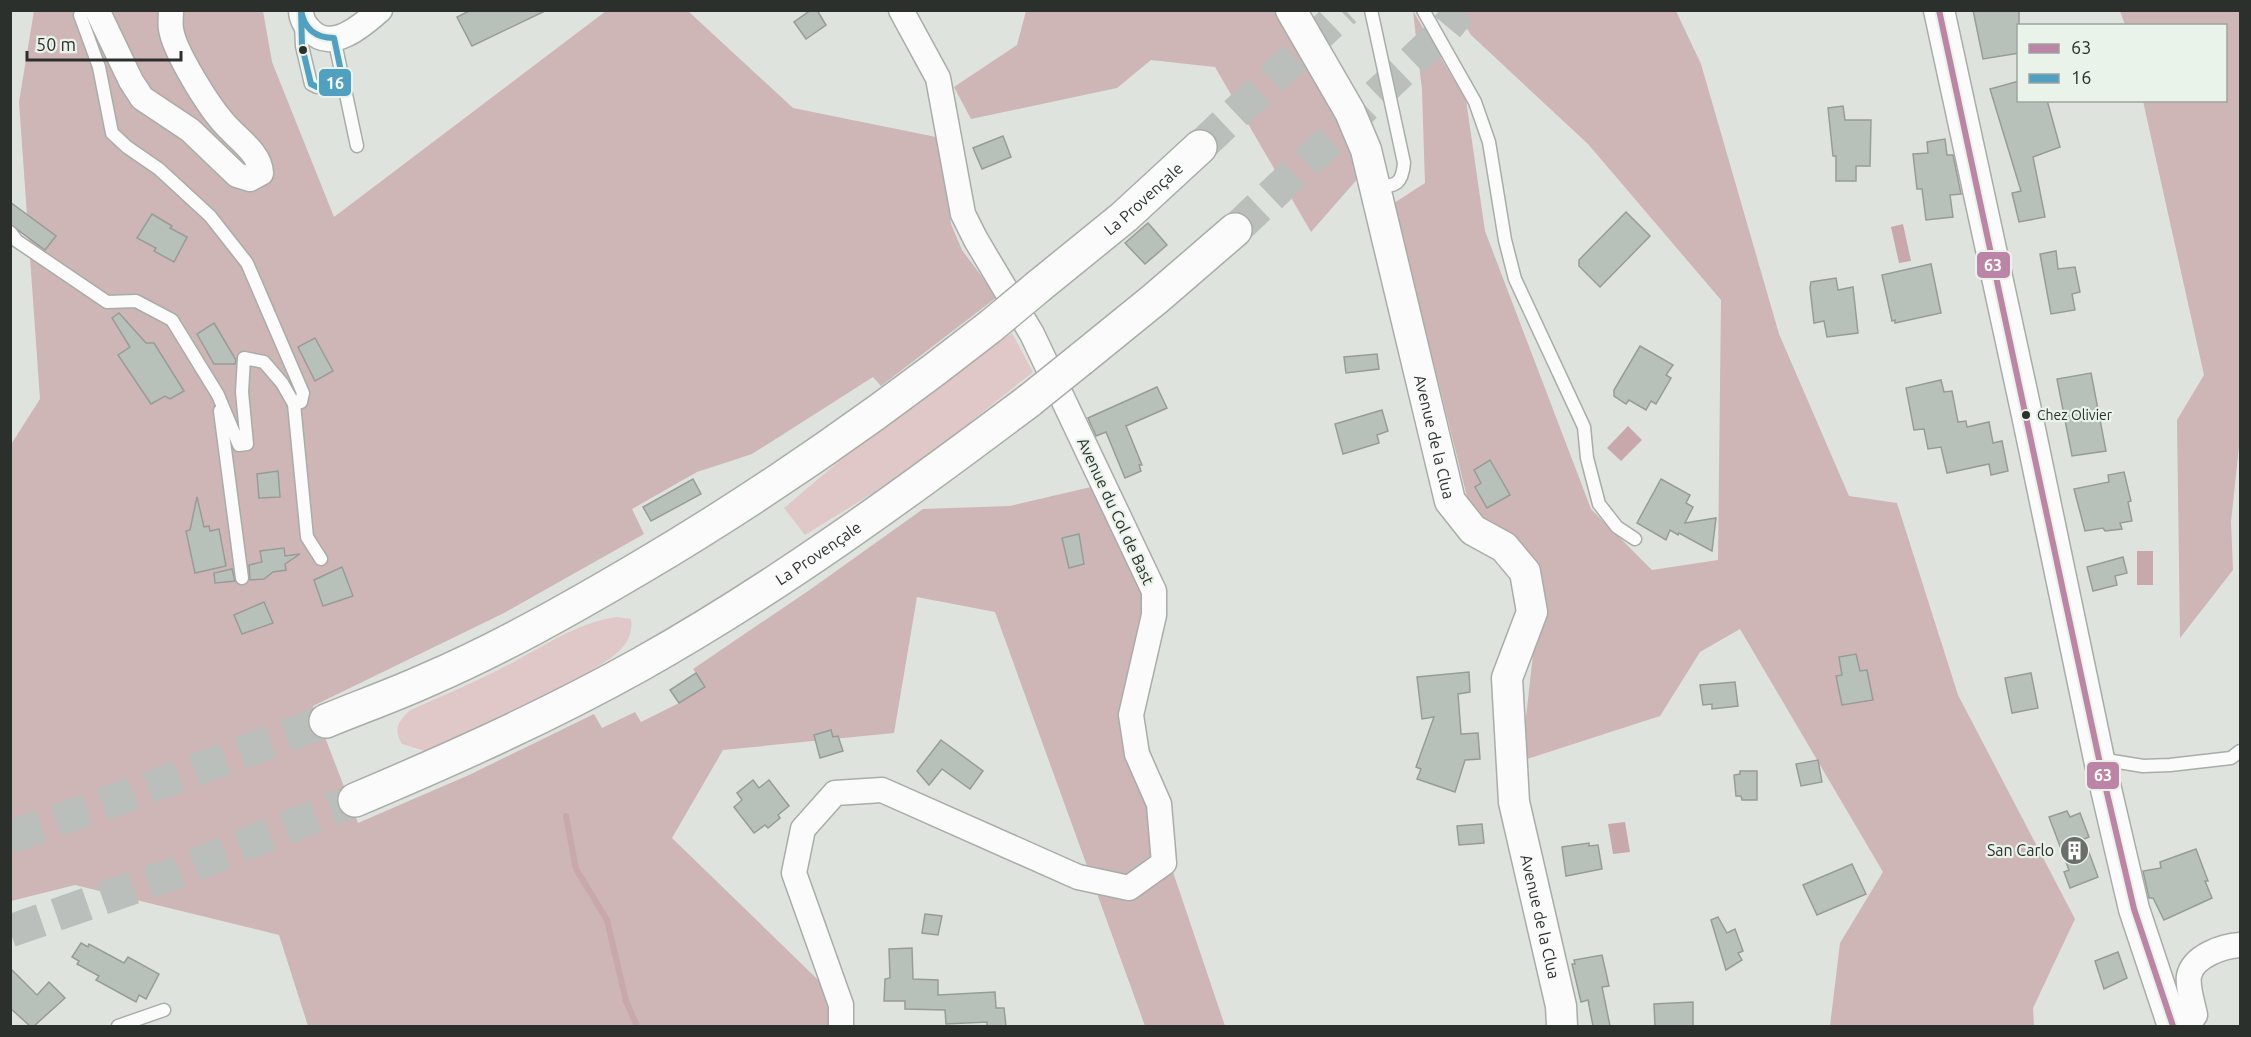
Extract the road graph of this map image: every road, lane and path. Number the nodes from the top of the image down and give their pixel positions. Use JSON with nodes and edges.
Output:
{"nodes":[{"id":1,"x":83,"y":10,"type":"edge"},
{"id":2,"x":97,"y":10,"type":"edge"},
{"id":3,"x":171,"y":10,"type":"edge"},
{"id":4,"x":380,"y":10,"type":"edge"},
{"id":5,"x":901,"y":10,"type":"edge"},
{"id":6,"x":1291,"y":10,"type":"edge"},
{"id":7,"x":1371,"y":10,"type":"edge"},
{"id":8,"x":1423,"y":10,"type":"edge"},
{"id":9,"x":1939,"y":10,"type":"edge"},
{"id":10,"x":301,"y":13,"type":"edge"},
{"id":11,"x":334,"y":38,"type":"junction"},
{"id":12,"x":343,"y":81,"type":"junction"},
{"id":13,"x":357,"y":146,"type":"dead end"},
{"id":14,"x":1200,"y":147,"type":"tunnel mouth"},
{"id":15,"x":1375,"y":188,"type":"junction"},
{"id":16,"x":1235,"y":230,"type":"tunnel mouth"},
{"id":17,"x":10,"y":232,"type":"edge"},
{"id":18,"x":218,"y":395,"type":"junction"},
{"id":19,"x":294,"y":404,"type":"junction"},
{"id":20,"x":1635,"y":539,"type":"dead end"},
{"id":21,"x":321,"y":560,"type":"dead end"},
{"id":22,"x":242,"y":578,"type":"dead end"},
{"id":23,"x":326,"y":721,"type":"tunnel mouth"},
{"id":24,"x":2241,"y":751,"type":"edge"},
{"id":25,"x":2098,"y":759,"type":"junction"},
{"id":26,"x":355,"y":800,"type":"tunnel mouth"},
{"id":27,"x":2241,"y":945,"type":"edge"},
{"id":28,"x":164,"y":1010,"type":"dead end"},
{"id":29,"x":118,"y":1026,"type":"edge"},
{"id":30,"x":841,"y":1026,"type":"edge"},
{"id":31,"x":1562,"y":1026,"type":"edge"},
{"id":32,"x":2173,"y":1026,"type":"edge"},
{"id":33,"x":2187,"y":1026,"type":"edge"}],
"edges":[{"from":1,"to":19,"type":"lane"},
{"from":2,"to":3,"type":"street"},
{"from":4,"to":11,"type":"street"},
{"from":5,"to":30,"type":"street","name":"Avenue du Col de Bast"},
{"from":6,"to":15,"type":"street","name":"Avenue de la Clua"},
{"from":7,"to":15,"type":"lane"},
{"from":8,"to":20,"type":"lane"},
{"from":9,"to":25,"type":"street"},
{"from":10,"to":11,"type":"street"},
{"from":10,"to":12,"type":"lane"},
{"from":11,"to":12,"type":"lane"},
{"from":12,"to":13,"type":"lane"},
{"from":14,"to":23,"type":"highway","name":"La Provençale","bridge":true},
{"from":15,"to":31,"type":"street","name":"Avenue de la Clua"},
{"from":16,"to":26,"type":"highway","name":"La Provençale","bridge":true},
{"from":17,"to":18,"type":"lane"},
{"from":18,"to":19,"type":"lane"},
{"from":18,"to":22,"type":"lane"},
{"from":19,"to":21,"type":"lane"},
{"from":24,"to":25,"type":"lane"},
{"from":25,"to":32,"type":"street"},
{"from":27,"to":33,"type":"street"},
{"from":28,"to":29,"type":"lane"}]}
